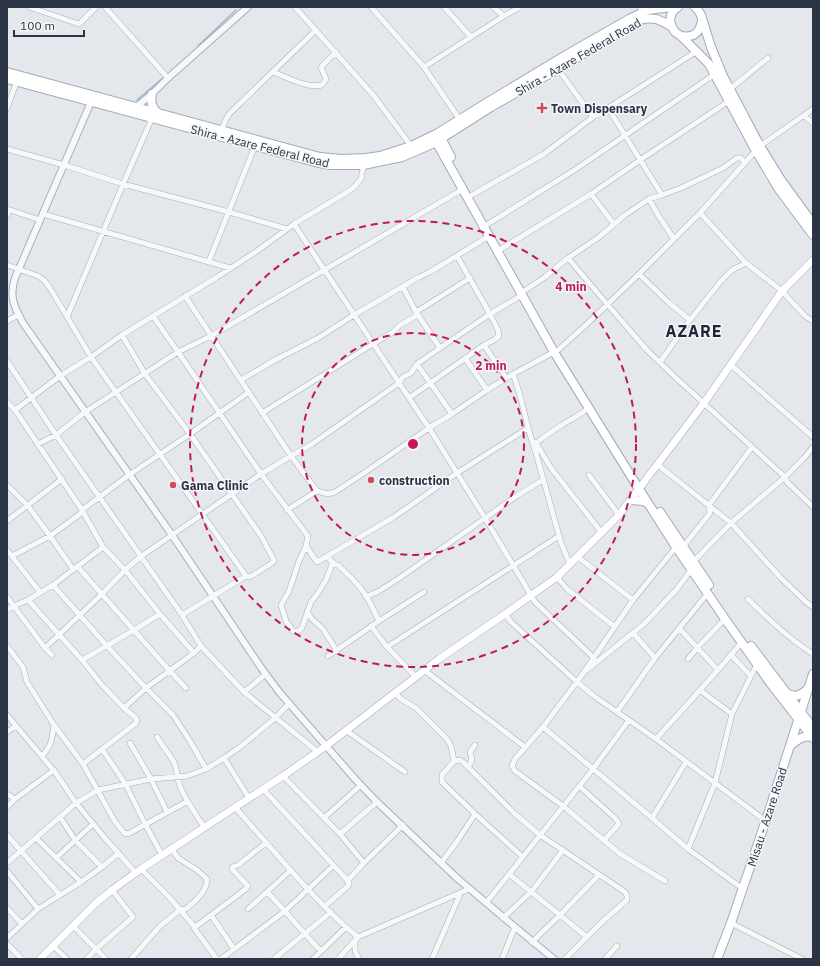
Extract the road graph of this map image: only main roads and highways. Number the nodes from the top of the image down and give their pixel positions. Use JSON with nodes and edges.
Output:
{"nodes":[{"id":1,"x":671,"y":7,"type":"edge"},
{"id":2,"x":678,"y":7,"type":"edge"},
{"id":3,"x":695,"y":7,"type":"edge"},
{"id":4,"x":641,"y":10,"type":"edge"},
{"id":5,"x":702,"y":14,"type":"edge"},
{"id":6,"x":672,"y":27,"type":"junction"},
{"id":7,"x":681,"y":36,"type":"junction"},
{"id":8,"x":586,"y":48,"type":"junction"},
{"id":9,"x":7,"y":72,"type":"edge"},
{"id":10,"x":7,"y":79,"type":"edge"},
{"id":11,"x":152,"y":94,"type":"road end"},
{"id":12,"x":155,"y":116,"type":"junction"},
{"id":13,"x":453,"y":131,"type":"junction"},
{"id":14,"x":437,"y":137,"type":"junction"},
{"id":15,"x":423,"y":148,"type":"junction"},
{"id":16,"x":758,"y":148,"type":"junction"},
{"id":17,"x":447,"y":154,"type":"junction"},
{"id":18,"x":364,"y":162,"type":"junction"},
{"id":19,"x":813,"y":224,"type":"edge"},
{"id":20,"x":813,"y":235,"type":"edge"},
{"id":21,"x":813,"y":260,"type":"edge"},
{"id":22,"x":523,"y":293,"type":"junction"},
{"id":23,"x":556,"y":351,"type":"junction"},
{"id":24,"x":640,"y":488,"type":"junction"},
{"id":25,"x":631,"y":500,"type":"junction"},
{"id":26,"x":647,"y":503,"type":"junction"},
{"id":27,"x":680,"y":547,"type":"junction"},
{"id":28,"x":692,"y":566,"type":"junction"},
{"id":29,"x":813,"y":674,"type":"edge"},
{"id":30,"x":809,"y":688,"type":"junction"},
{"id":31,"x":785,"y":692,"type":"junction"},
{"id":32,"x":800,"y":717,"type":"junction"},
{"id":33,"x":813,"y":728,"type":"edge"},
{"id":34,"x":813,"y":738,"type":"edge"},
{"id":35,"x":791,"y":745,"type":"junction"},
{"id":36,"x":40,"y":959,"type":"edge"},
{"id":37,"x":717,"y":959,"type":"edge"}],
"edges":[{"from":1,"to":4,"type":"main road","name":"Shira - Azare Federal Road"},
{"from":2,"to":6,"type":"main road"},
{"from":3,"to":5,"type":"main road"},
{"from":4,"to":8,"type":"main road","name":"Shira - Azare Federal Road"},
{"from":5,"to":7,"type":"main road"},
{"from":5,"to":16,"type":"main road"},
{"from":6,"to":7,"type":"main road"},
{"from":6,"to":8,"type":"main road","name":"Shira - Azare Federal Road"},
{"from":7,"to":16,"type":"main road"},
{"from":8,"to":13,"type":"main road","name":"Shira - Azare Federal Road"},
{"from":8,"to":14,"type":"main road","name":"Shira - Azare Federal Road"},
{"from":9,"to":12,"type":"main road","name":"Shira - Azare Federal Road"},
{"from":10,"to":12,"type":"main road","name":"Shira - Azare Federal Road"},
{"from":11,"to":12,"type":"main road"},
{"from":12,"to":18,"type":"main road","name":"Shira - Azare Federal Road"},
{"from":12,"to":18,"type":"main road","name":"Shira - Azare Federal Road"},
{"from":13,"to":14,"type":"main road","name":"Shira - Azare Federal Road"},
{"from":13,"to":17,"type":"main road"},
{"from":14,"to":15,"type":"main road","name":"Shira - Azare Federal Road"},
{"from":14,"to":17,"type":"main road"},
{"from":14,"to":18,"type":"main road","name":"Shira - Azare Federal Road"},
{"from":15,"to":17,"type":"main road"},
{"from":15,"to":18,"type":"main road","name":"Shira - Azare Federal Road"},
{"from":16,"to":19,"type":"main road"},
{"from":16,"to":20,"type":"main road"},
{"from":17,"to":22,"type":"main road"},
{"from":17,"to":22,"type":"main road"},
{"from":21,"to":24,"type":"main road"},
{"from":22,"to":23,"type":"main road"},
{"from":23,"to":24,"type":"main road"},
{"from":23,"to":24,"type":"main road"},
{"from":24,"to":25,"type":"main road"},
{"from":24,"to":26,"type":"main road"},
{"from":24,"to":27,"type":"main road"},
{"from":25,"to":26,"type":"main road"},
{"from":25,"to":36,"type":"main road"},
{"from":26,"to":27,"type":"main road"},
{"from":27,"to":28,"type":"main road"},
{"from":28,"to":31,"type":"main road"},
{"from":28,"to":32,"type":"main road"},
{"from":29,"to":30,"type":"main road","name":"Misau - Azare Road"},
{"from":30,"to":31,"type":"main road"},
{"from":30,"to":32,"type":"main road","name":"Misau - Azare Road"},
{"from":31,"to":32,"type":"main road"},
{"from":32,"to":33,"type":"main road"},
{"from":32,"to":34,"type":"main road"},
{"from":32,"to":35,"type":"main road","name":"Misau - Azare Road"},
{"from":34,"to":35,"type":"main road"},
{"from":35,"to":37,"type":"main road","name":"Misau - Azare Road"}]}
